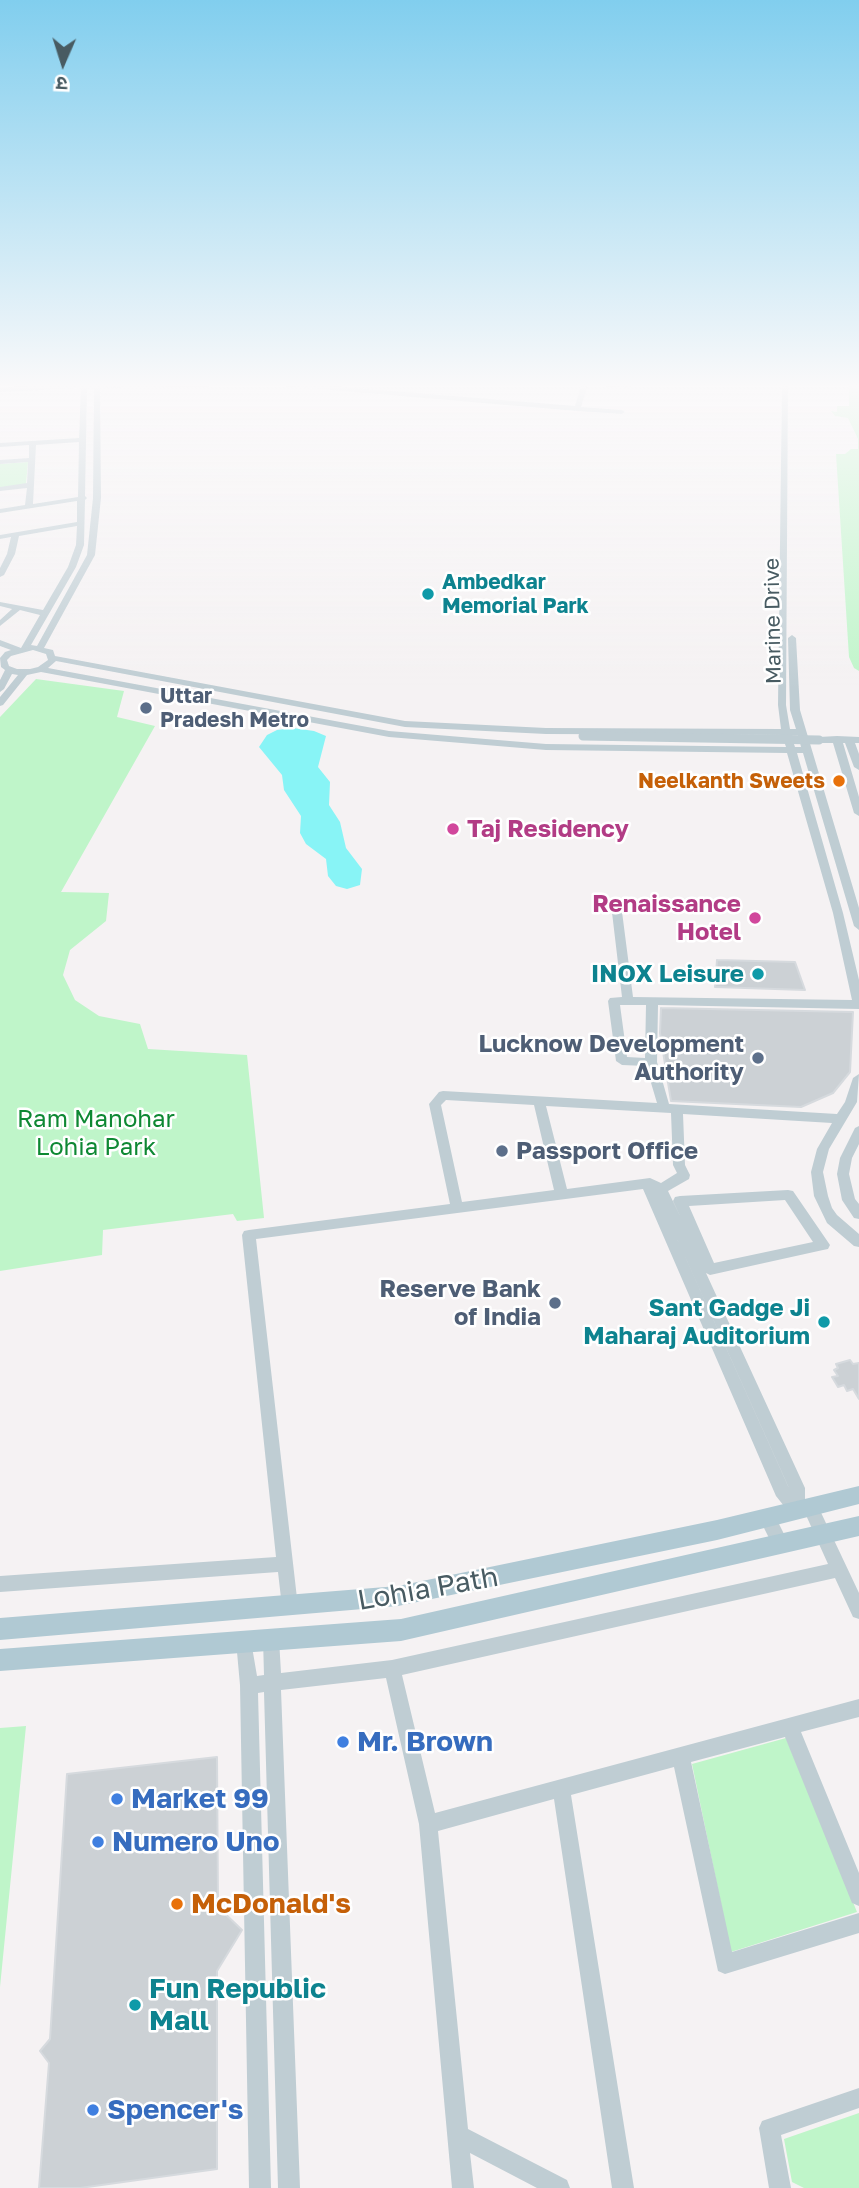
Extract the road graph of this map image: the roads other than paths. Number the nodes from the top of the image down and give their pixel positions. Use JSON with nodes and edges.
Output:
{"nodes":[{"id":1,"x":31,"y":485,"type":"joint"},
{"id":2,"x":83,"y":485,"type":"edge"},
{"id":3,"x":97,"y":485,"type":"edge"},
{"id":4,"x":784,"y":485,"type":"edge"},
{"id":5,"x":791,"y":485,"type":"edge"},
{"id":6,"x":0,"y":489,"type":"edge"},
{"id":7,"x":83,"y":498,"type":"junction"},
{"id":8,"x":29,"y":506,"type":"junction"},
{"id":9,"x":0,"y":510,"type":"edge"},
{"id":10,"x":82,"y":523,"type":"junction"},
{"id":11,"x":16,"y":534,"type":"junction"},
{"id":12,"x":0,"y":537,"type":"edge"},
{"id":13,"x":4,"y":560,"type":"edge"},
{"id":14,"x":0,"y":575,"type":"edge"},
{"id":15,"x":0,"y":604,"type":"edge"},
{"id":16,"x":18,"y":608,"type":"junction"},
{"id":17,"x":45,"y":612,"type":"junction"},
{"id":18,"x":0,"y":624,"type":"edge"},
{"id":19,"x":0,"y":643,"type":"edge"},
{"id":20,"x":40,"y":648,"type":"junction"},
{"id":21,"x":0,"y":649,"type":"edge"},
{"id":22,"x":19,"y":650,"type":"junction"},
{"id":23,"x":53,"y":658,"type":"junction"},
{"id":24,"x":1,"y":660,"type":"edge"},
{"id":25,"x":41,"y":669,"type":"junction"},
{"id":26,"x":9,"y":670,"type":"junction"},
{"id":27,"x":23,"y":673,"type":"junction"},
{"id":28,"x":0,"y":690,"type":"edge"},
{"id":29,"x":0,"y":703,"type":"edge"},
{"id":30,"x":546,"y":731,"type":"junction"},
{"id":31,"x":786,"y":732,"type":"junction"},
{"id":32,"x":802,"y":732,"type":"junction"},
{"id":33,"x":583,"y":736,"type":"junction"},
{"id":34,"x":837,"y":739,"type":"junction"},
{"id":35,"x":854,"y":740,"type":"edge"},
{"id":36,"x":466,"y":741,"type":"junction"},
{"id":37,"x":791,"y":750,"type":"junction"},
{"id":38,"x":808,"y":750,"type":"junction"},
{"id":39,"x":859,"y":767,"type":"edge"},
{"id":40,"x":859,"y":813,"type":"edge"},
{"id":41,"x":616,"y":904,"type":"dead end"},
{"id":42,"x":859,"y":926,"type":"edge"},
{"id":43,"x":628,"y":1002,"type":"junction"},
{"id":44,"x":652,"y":1002,"type":"junction"},
{"id":45,"x":859,"y":1004,"type":"edge"},
{"id":46,"x":651,"y":1062,"type":"junction"},
{"id":47,"x":859,"y":1078,"type":"edge"},
{"id":48,"x":539,"y":1101,"type":"junction"},
{"id":49,"x":671,"y":1109,"type":"junction"},
{"id":50,"x":841,"y":1119,"type":"junction"},
{"id":51,"x":859,"y":1131,"type":"edge"},
{"id":52,"x":655,"y":1186,"type":"junction"},
{"id":53,"x":562,"y":1195,"type":"junction"},
{"id":54,"x":680,"y":1201,"type":"joint"},
{"id":55,"x":457,"y":1208,"type":"junction"},
{"id":56,"x":859,"y":1214,"type":"edge"},
{"id":57,"x":859,"y":1242,"type":"edge"},
{"id":58,"x":859,"y":1495,"type":"edge"},
{"id":59,"x":804,"y":1509,"type":"junction"},
{"id":60,"x":767,"y":1517,"type":"junction"},
{"id":61,"x":859,"y":1526,"type":"edge"},
{"id":62,"x":824,"y":1535,"type":"junction"},
{"id":63,"x":780,"y":1545,"type":"junction"},
{"id":64,"x":285,"y":1564,"type":"junction"},
{"id":65,"x":839,"y":1569,"type":"junction"},
{"id":66,"x":0,"y":1584,"type":"edge"},
{"id":67,"x":290,"y":1607,"type":"junction"},
{"id":68,"x":859,"y":1611,"type":"edge"},
{"id":69,"x":0,"y":1629,"type":"edge"},
{"id":70,"x":271,"y":1639,"type":"junction"},
{"id":71,"x":244,"y":1641,"type":"junction"},
{"id":72,"x":0,"y":1660,"type":"edge"},
{"id":73,"x":392,"y":1669,"type":"junction"},
{"id":74,"x":274,"y":1683,"type":"junction"},
{"id":75,"x":249,"y":1685,"type":"junction"},
{"id":76,"x":859,"y":1708,"type":"edge"},
{"id":77,"x":790,"y":1726,"type":"junction"},
{"id":78,"x":681,"y":1756,"type":"junction"},
{"id":79,"x":561,"y":1788,"type":"junction"},
{"id":80,"x":428,"y":1824,"type":"junction"},
{"id":81,"x":859,"y":1896,"type":"edge"},
{"id":82,"x":859,"y":1923,"type":"edge"},
{"id":83,"x":859,"y":2098,"type":"edge"},
{"id":84,"x":457,"y":2135,"type":"junction"},
{"id":85,"x":260,"y":2188,"type":"edge"},
{"id":86,"x":289,"y":2188,"type":"edge"},
{"id":87,"x":463,"y":2188,"type":"edge"},
{"id":88,"x":559,"y":2188,"type":"edge"},
{"id":89,"x":623,"y":2188,"type":"edge"},
{"id":90,"x":780,"y":2188,"type":"edge"}],
"edges":[{"from":1,"to":6,"type":"street"},
{"from":1,"to":8,"type":"street"},
{"from":2,"to":7,"type":"street"},
{"from":3,"to":20,"type":"street"},
{"from":4,"to":31,"type":"street","name":"Marine Drive"},
{"from":5,"to":32,"type":"street","name":"Marine Drive"},
{"from":7,"to":8,"type":"street"},
{"from":7,"to":10,"type":"street"},
{"from":8,"to":9,"type":"street"},
{"from":10,"to":11,"type":"street"},
{"from":10,"to":17,"type":"street"},
{"from":11,"to":12,"type":"street"},
{"from":11,"to":13,"type":"street"},
{"from":13,"to":14,"type":"street"},
{"from":15,"to":16,"type":"street"},
{"from":16,"to":17,"type":"street"},
{"from":16,"to":18,"type":"street"},
{"from":17,"to":22,"type":"street"},
{"from":19,"to":22,"type":"street"},
{"from":20,"to":22,"type":"street"},
{"from":20,"to":23,"type":"street"},
{"from":21,"to":22,"type":"street"},
{"from":22,"to":24,"type":"street"},
{"from":23,"to":25,"type":"street"},
{"from":23,"to":30,"type":"street"},
{"from":24,"to":26,"type":"street"},
{"from":25,"to":27,"type":"street"},
{"from":25,"to":36,"type":"street"},
{"from":26,"to":27,"type":"street"},
{"from":26,"to":28,"type":"street"},
{"from":27,"to":29,"type":"street"},
{"from":30,"to":31,"type":"street"},
{"from":30,"to":33,"type":"street"},
{"from":31,"to":32,"type":"street"},
{"from":31,"to":37,"type":"street","name":"Marine Drive"},
{"from":32,"to":38,"type":"street","name":"Marine Drive"},
{"from":33,"to":34,"type":"street","bridge":true},
{"from":33,"to":36,"type":"street"},
{"from":34,"to":35,"type":"street"},
{"from":34,"to":40,"type":"street"},
{"from":35,"to":39,"type":"street"},
{"from":36,"to":37,"type":"street"},
{"from":37,"to":38,"type":"street"},
{"from":37,"to":45,"type":"street","name":"Marine Drive"},
{"from":38,"to":42,"type":"street","name":"Marine Drive"},
{"from":41,"to":43,"type":"street"},
{"from":43,"to":44,"type":"street"},
{"from":43,"to":46,"type":"street"},
{"from":44,"to":45,"type":"street"},
{"from":44,"to":46,"type":"street"},
{"from":46,"to":49,"type":"street"},
{"from":47,"to":50,"type":"street"},
{"from":48,"to":49,"type":"street"},
{"from":48,"to":53,"type":"street"},
{"from":48,"to":55,"type":"street"},
{"from":49,"to":50,"type":"street"},
{"from":49,"to":52,"type":"street"},
{"from":50,"to":57,"type":"street"},
{"from":51,"to":56,"type":"street"},
{"from":52,"to":53,"type":"street"},
{"from":52,"to":59,"type":"street"},
{"from":53,"to":55,"type":"street"},
{"from":54,"to":54,"type":"street"},
{"from":55,"to":64,"type":"street"},
{"from":58,"to":59,"type":"main road","name":"Lohia Path"},
{"from":59,"to":60,"type":"main road","name":"Lohia Path"},
{"from":59,"to":62,"type":"street"},
{"from":60,"to":63,"type":"street"},
{"from":60,"to":67,"type":"main road","name":"Lohia Path"},
{"from":61,"to":62,"type":"main road","name":"Lohia Path"},
{"from":62,"to":63,"type":"main road","name":"Lohia Path"},
{"from":62,"to":65,"type":"street"},
{"from":63,"to":70,"type":"main road","name":"Lohia Path"},
{"from":64,"to":66,"type":"street"},
{"from":64,"to":67,"type":"street"},
{"from":65,"to":68,"type":"street"},
{"from":65,"to":73,"type":"street"},
{"from":67,"to":69,"type":"main road","name":"Lohia Path"},
{"from":70,"to":71,"type":"main road","name":"Lohia Path"},
{"from":70,"to":74,"type":"street"},
{"from":71,"to":72,"type":"main road","name":"Lohia Path"},
{"from":71,"to":75,"type":"street"},
{"from":73,"to":74,"type":"street"},
{"from":73,"to":80,"type":"street"},
{"from":74,"to":75,"type":"street"},
{"from":74,"to":86,"type":"street"},
{"from":75,"to":85,"type":"street"},
{"from":76,"to":77,"type":"street"},
{"from":77,"to":78,"type":"street"},
{"from":77,"to":81,"type":"street"},
{"from":78,"to":79,"type":"street"},
{"from":78,"to":82,"type":"street"},
{"from":79,"to":80,"type":"street"},
{"from":79,"to":89,"type":"street"},
{"from":80,"to":84,"type":"street"},
{"from":83,"to":90,"type":"street"},
{"from":84,"to":87,"type":"street"},
{"from":84,"to":88,"type":"street"}]}
